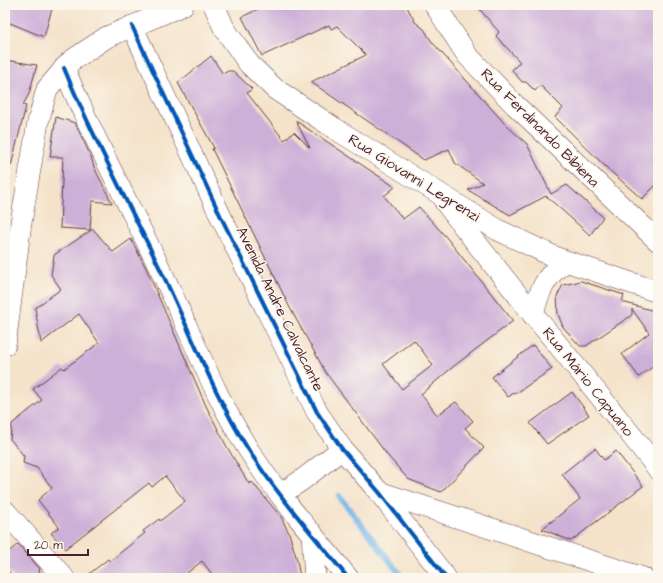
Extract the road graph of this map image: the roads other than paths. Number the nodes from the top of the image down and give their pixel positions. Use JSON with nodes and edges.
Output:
{"nodes":[{"id":1,"x":183,"y":5,"type":"edge"},
{"id":2,"x":214,"y":5,"type":"edge"},
{"id":3,"x":435,"y":5,"type":"edge"},
{"id":4,"x":132,"y":26,"type":"junction"},
{"id":5,"x":64,"y":68,"type":"junction"},
{"id":6,"x":437,"y":192,"type":"junction"},
{"id":7,"x":658,"y":241,"type":"edge"},
{"id":8,"x":566,"y":262,"type":"junction"},
{"id":9,"x":658,"y":292,"type":"edge"},
{"id":10,"x":533,"y":315,"type":"junction"},
{"id":11,"x":5,"y":345,"type":"edge"},
{"id":12,"x":342,"y":449,"type":"junction"},
{"id":13,"x":658,"y":469,"type":"edge"},
{"id":14,"x":379,"y":492,"type":"junction"},
{"id":15,"x":281,"y":494,"type":"junction"},
{"id":16,"x":5,"y":511,"type":"edge"},
{"id":17,"x":312,"y":534,"type":"junction"},
{"id":18,"x":64,"y":578,"type":"edge"},
{"id":19,"x":315,"y":578,"type":"edge"},
{"id":20,"x":348,"y":578,"type":"edge"},
{"id":21,"x":446,"y":578,"type":"edge"},
{"id":22,"x":643,"y":578,"type":"edge"}],
"edges":[{"from":1,"to":4,"type":"street"},
{"from":2,"to":6,"type":"street","name":"Rua Giovanni Legrenzi"},
{"from":3,"to":7,"type":"street","name":"Rua Ferdinando Bibiena"},
{"from":4,"to":5,"type":"street"},
{"from":4,"to":12,"type":"street","name":"Avenida Andre Calvalcante"},
{"from":5,"to":11,"type":"street"},
{"from":5,"to":15,"type":"street"},
{"from":6,"to":8,"type":"street","name":"Rua Giovanni Legrenzi"},
{"from":6,"to":10,"type":"street","name":"Rua Mário Capuano"},
{"from":8,"to":9,"type":"street","name":"Rua Giovanni Legrenzi"},
{"from":8,"to":10,"type":"street","name":"Rua Mário Capuano"},
{"from":10,"to":13,"type":"street","name":"Rua Mário Capuano"},
{"from":12,"to":14,"type":"street","name":"Avenida Andre Calvalcante"},
{"from":12,"to":15,"type":"street"},
{"from":14,"to":21,"type":"street","name":"Avenida Andre Calvalcante"},
{"from":14,"to":22,"type":"street"},
{"from":15,"to":17,"type":"street"},
{"from":16,"to":18,"type":"street"},
{"from":17,"to":19,"type":"street"},
{"from":17,"to":20,"type":"street"}]}
